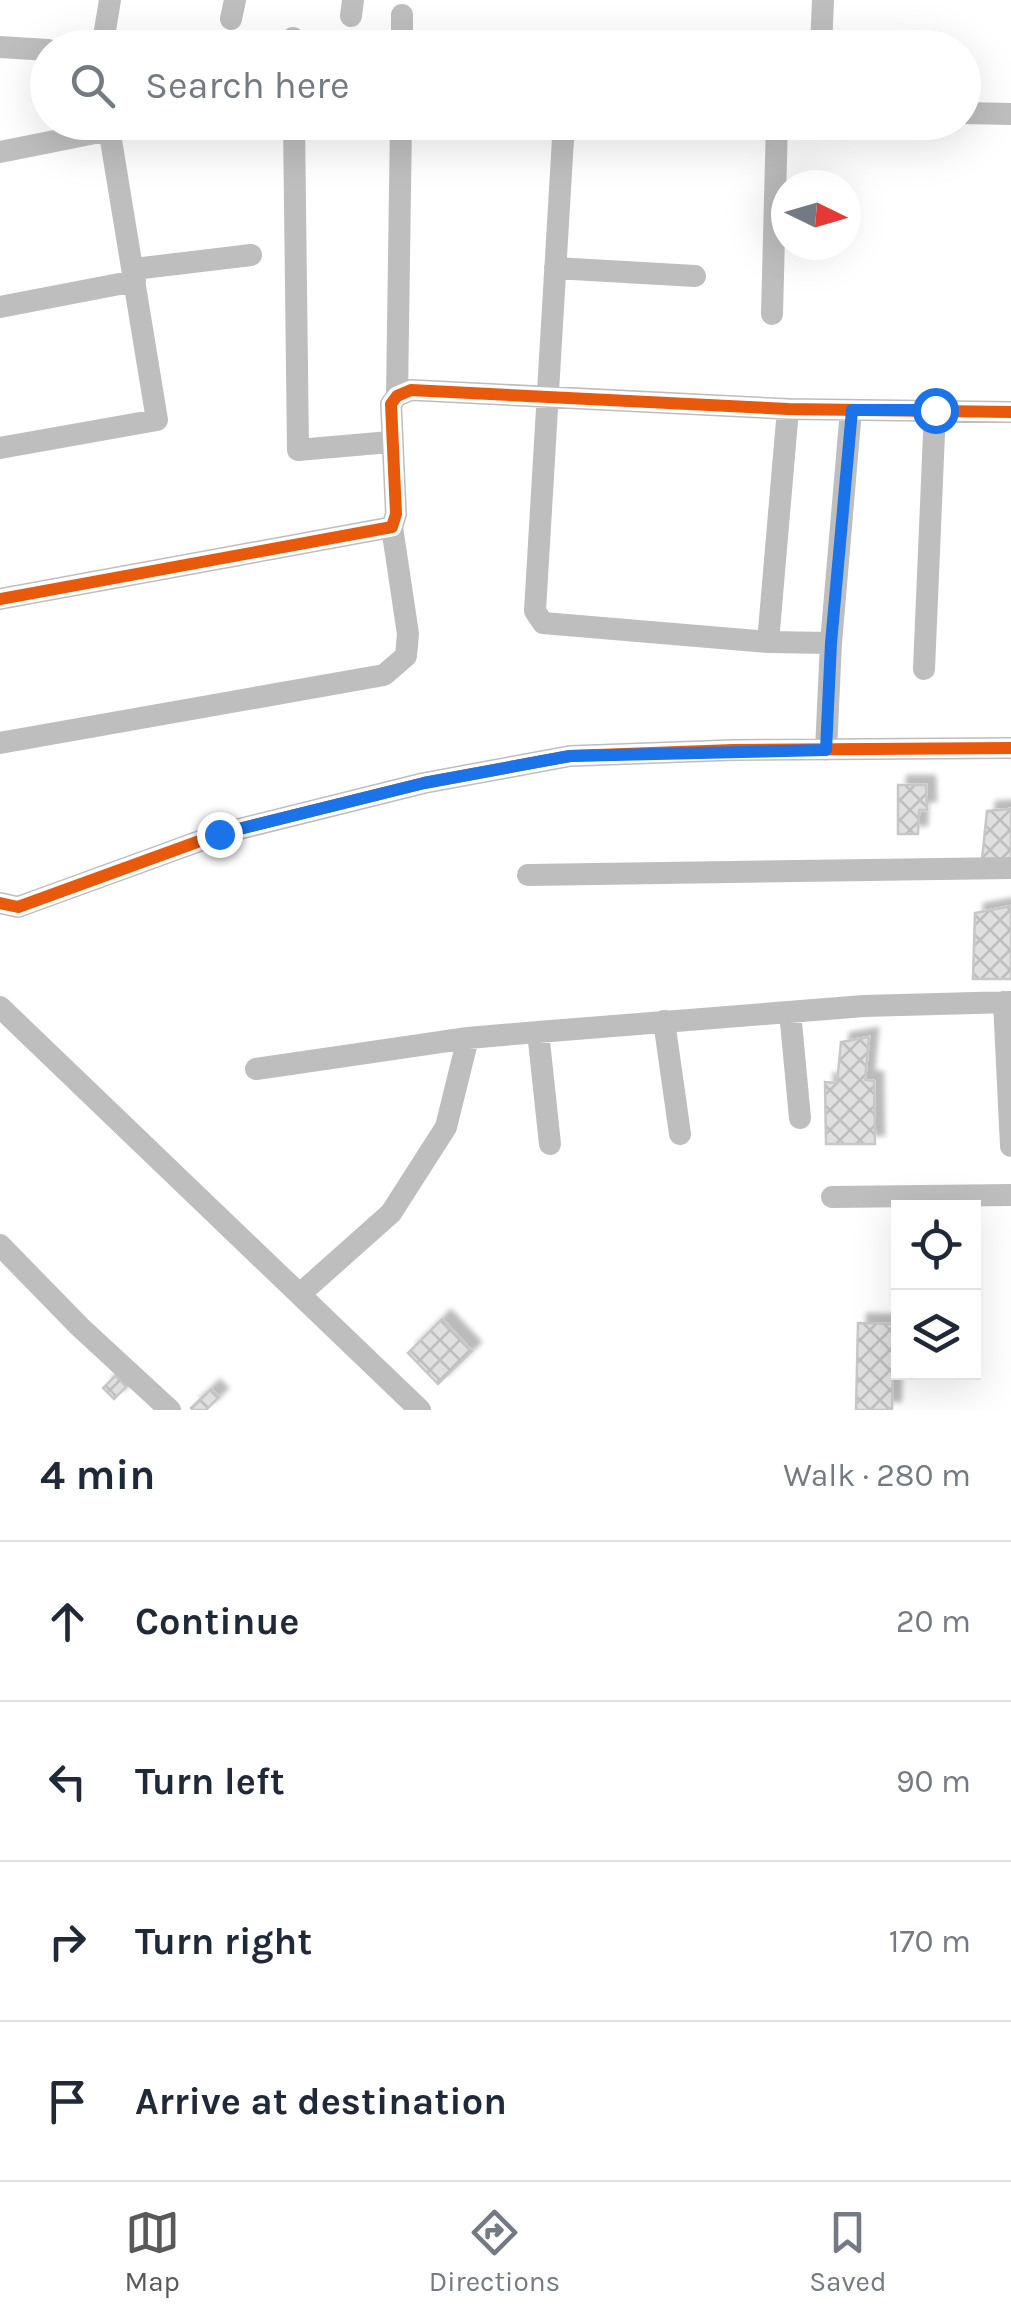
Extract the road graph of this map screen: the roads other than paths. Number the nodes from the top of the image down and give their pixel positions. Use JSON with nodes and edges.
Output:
{"nodes":[{"id":1,"x":110,"y":0,"type":"edge"},
{"id":2,"x":823,"y":0,"type":"edge"},
{"id":3,"x":402,"y":14,"type":"dead end"},
{"id":4,"x":105,"y":30,"type":"edge"},
{"id":5,"x":402,"y":30,"type":"edge"},
{"id":6,"x":822,"y":30,"type":"edge"},
{"id":7,"x":0,"y":47,"type":"edge"},
{"id":8,"x":30,"y":49,"type":"edge"},
{"id":9,"x":981,"y":113,"type":"edge"},
{"id":10,"x":1011,"y":114,"type":"edge"},
{"id":11,"x":50,"y":140,"type":"edge"},
{"id":12,"x":111,"y":140,"type":"edge"},
{"id":13,"x":294,"y":140,"type":"edge"},
{"id":14,"x":400,"y":140,"type":"edge"},
{"id":15,"x":563,"y":140,"type":"edge"},
{"id":16,"x":776,"y":140,"type":"edge"},
{"id":17,"x":0,"y":152,"type":"edge"},
{"id":18,"x":251,"y":256,"type":"dead end"},
{"id":19,"x":555,"y":268,"type":"junction"},
{"id":20,"x":134,"y":275,"type":"junction"},
{"id":21,"x":696,"y":276,"type":"dead end"},
{"id":22,"x":0,"y":306,"type":"edge"},
{"id":23,"x":772,"y":314,"type":"dead end"},
{"id":24,"x":548,"y":395,"type":"junction"},
{"id":25,"x":397,"y":396,"type":"junction"},
{"id":26,"x":788,"y":409,"type":"junction"},
{"id":27,"x":852,"y":410,"type":"junction"},
{"id":28,"x":935,"y":410,"type":"junction"},
{"id":29,"x":1011,"y":412,"type":"edge"},
{"id":30,"x":390,"y":442,"type":"junction"},
{"id":31,"x":0,"y":448,"type":"edge"},
{"id":32,"x":392,"y":527,"type":"junction"},
{"id":33,"x":0,"y":599,"type":"edge"},
{"id":34,"x":768,"y":642,"type":"junction"},
{"id":35,"x":831,"y":643,"type":"junction"},
{"id":36,"x":924,"y":670,"type":"dead end"},
{"id":37,"x":0,"y":743,"type":"edge"},
{"id":38,"x":1011,"y":748,"type":"edge"},
{"id":39,"x":826,"y":750,"type":"junction"},
{"id":40,"x":1011,"y":868,"type":"edge"},
{"id":41,"x":528,"y":875,"type":"dead end"},
{"id":42,"x":0,"y":903,"type":"edge"},
{"id":43,"x":1007,"y":1002,"type":"edge"},
{"id":44,"x":0,"y":1007,"type":"edge"},
{"id":45,"x":790,"y":1012,"type":"junction"},
{"id":46,"x":664,"y":1022,"type":"junction"},
{"id":47,"x":538,"y":1032,"type":"junction"},
{"id":48,"x":468,"y":1038,"type":"junction"},
{"id":49,"x":256,"y":1069,"type":"dead end"},
{"id":50,"x":800,"y":1118,"type":"dead end"},
{"id":51,"x":680,"y":1134,"type":"dead end"},
{"id":52,"x":550,"y":1144,"type":"dead end"},
{"id":53,"x":1011,"y":1146,"type":"edge"},
{"id":54,"x":1011,"y":1195,"type":"edge"},
{"id":55,"x":832,"y":1197,"type":"dead end"},
{"id":56,"x":0,"y":1244,"type":"edge"},
{"id":57,"x":300,"y":1294,"type":"junction"},
{"id":58,"x":170,"y":1410,"type":"edge"},
{"id":59,"x":420,"y":1410,"type":"edge"}],
"edges":[{"from":1,"to":4,"type":"street"},
{"from":2,"to":6,"type":"street"},
{"from":3,"to":5,"type":"street"},
{"from":7,"to":8,"type":"street"},
{"from":9,"to":10,"type":"street"},
{"from":11,"to":17,"type":"street"},
{"from":12,"to":20,"type":"street"},
{"from":13,"to":30,"type":"street"},
{"from":14,"to":25,"type":"street"},
{"from":15,"to":19,"type":"street"},
{"from":16,"to":23,"type":"street"},
{"from":18,"to":20,"type":"street"},
{"from":19,"to":21,"type":"street"},
{"from":19,"to":24,"type":"street"},
{"from":20,"to":22,"type":"street"},
{"from":20,"to":31,"type":"street"},
{"from":24,"to":25,"type":"street"},
{"from":24,"to":26,"type":"street"},
{"from":24,"to":34,"type":"street"},
{"from":25,"to":30,"type":"street"},
{"from":26,"to":27,"type":"street"},
{"from":26,"to":34,"type":"street"},
{"from":27,"to":28,"type":"street"},
{"from":27,"to":35,"type":"street"},
{"from":28,"to":29,"type":"street"},
{"from":28,"to":36,"type":"street"},
{"from":30,"to":32,"type":"street"},
{"from":32,"to":33,"type":"street"},
{"from":32,"to":37,"type":"street"},
{"from":34,"to":35,"type":"street"},
{"from":35,"to":39,"type":"street"},
{"from":38,"to":39,"type":"street"},
{"from":39,"to":42,"type":"street"},
{"from":40,"to":41,"type":"street"},
{"from":43,"to":45,"type":"street"},
{"from":43,"to":53,"type":"street"},
{"from":44,"to":57,"type":"street"},
{"from":45,"to":46,"type":"street"},
{"from":45,"to":50,"type":"street"},
{"from":46,"to":47,"type":"street"},
{"from":46,"to":51,"type":"street"},
{"from":47,"to":48,"type":"street"},
{"from":47,"to":52,"type":"street"},
{"from":48,"to":49,"type":"street"},
{"from":48,"to":57,"type":"street"},
{"from":54,"to":55,"type":"street"},
{"from":56,"to":58,"type":"street"},
{"from":57,"to":59,"type":"street"}]}
